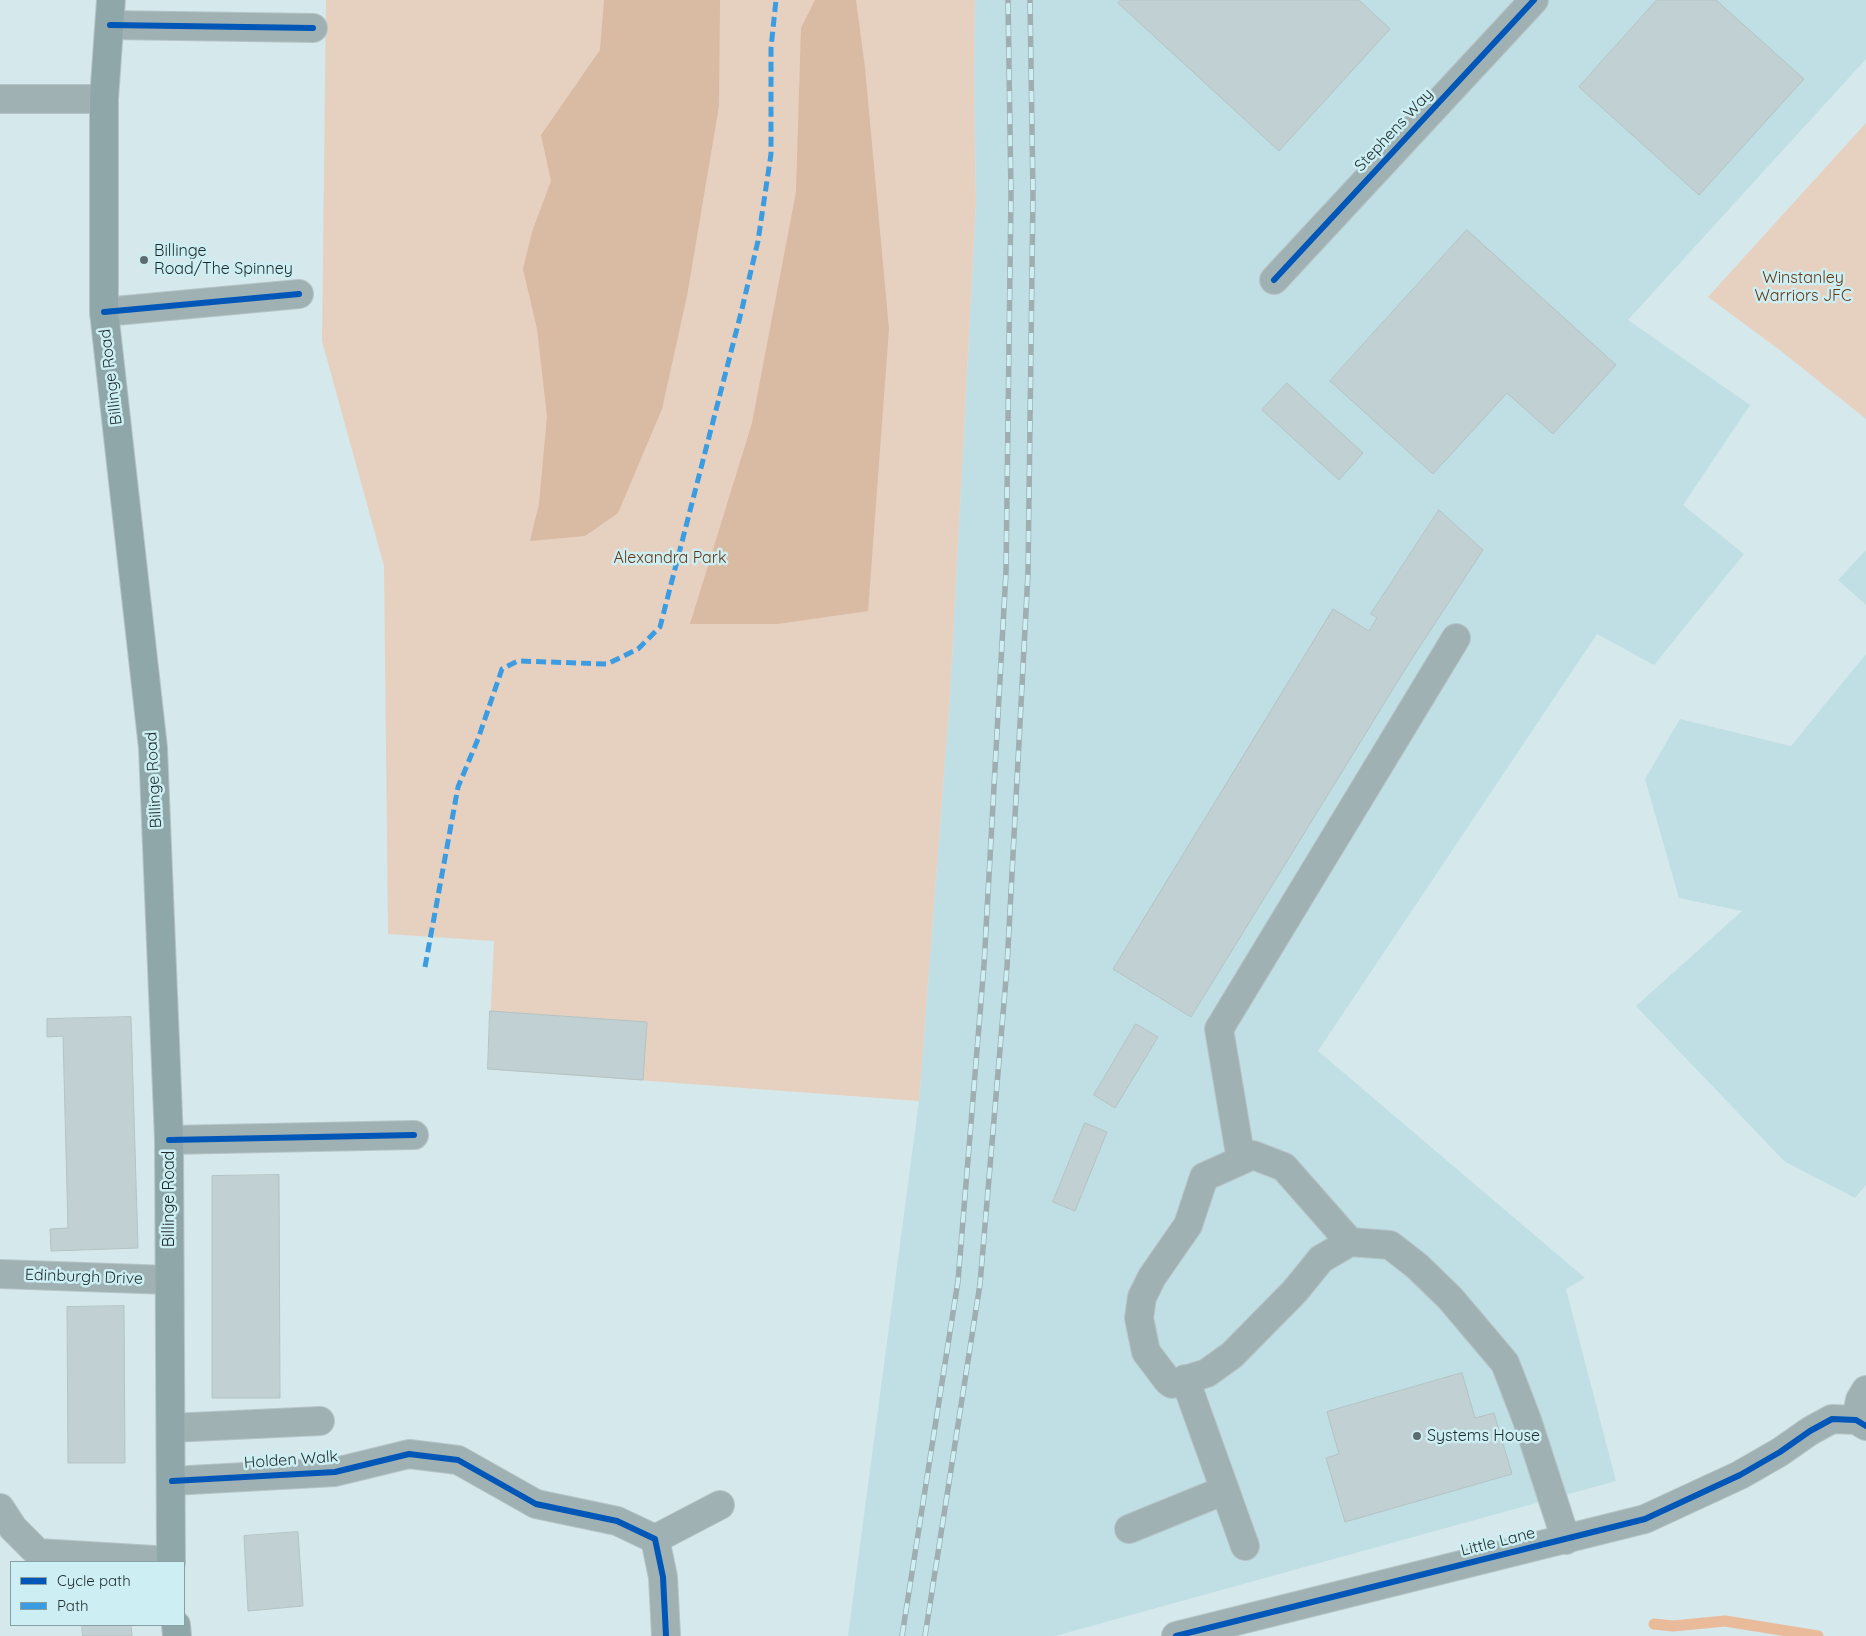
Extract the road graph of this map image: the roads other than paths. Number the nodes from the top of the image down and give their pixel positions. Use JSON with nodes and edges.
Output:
{"nodes":[{"id":1,"x":1534,"y":0,"type":"edge"},
{"id":2,"x":110,"y":13,"type":"edge"},
{"id":3,"x":313,"y":28,"type":"dead end"},
{"id":4,"x":0,"y":99,"type":"edge"},
{"id":5,"x":104,"y":99,"type":"junction"},
{"id":6,"x":1274,"y":280,"type":"dead end"},
{"id":7,"x":299,"y":294,"type":"dead end"},
{"id":8,"x":104,"y":312,"type":"junction"},
{"id":9,"x":1456,"y":638,"type":"dead end"},
{"id":10,"x":414,"y":1135,"type":"dead end"},
{"id":11,"x":169,"y":1140,"type":"junction"},
{"id":12,"x":1240,"y":1160,"type":"junction"},
{"id":13,"x":1350,"y":1242,"type":"junction"},
{"id":14,"x":0,"y":1274,"type":"edge"},
{"id":15,"x":168,"y":1280,"type":"junction"},
{"id":16,"x":1185,"y":1379,"type":"junction"},
{"id":17,"x":1866,"y":1390,"type":"edge"},
{"id":18,"x":320,"y":1421,"type":"dead end"},
{"id":19,"x":1861,"y":1423,"type":"edge"},
{"id":20,"x":171,"y":1428,"type":"junction"},
{"id":21,"x":172,"y":1481,"type":"junction"},
{"id":22,"x":1225,"y":1490,"type":"junction"},
{"id":23,"x":720,"y":1506,"type":"dead end"},
{"id":24,"x":0,"y":1508,"type":"edge"},
{"id":25,"x":1129,"y":1529,"type":"dead end"},
{"id":26,"x":655,"y":1539,"type":"junction"},
{"id":27,"x":1566,"y":1540,"type":"junction"},
{"id":28,"x":1245,"y":1546,"type":"dead end"},
{"id":29,"x":156,"y":1561,"type":"edge"},
{"id":30,"x":171,"y":1561,"type":"edge"},
{"id":31,"x":666,"y":1636,"type":"edge"},
{"id":32,"x":1176,"y":1636,"type":"edge"}],
"edges":[{"from":1,"to":6,"type":"street","name":"Stephens Way"},
{"from":2,"to":3,"type":"street"},
{"from":2,"to":5,"type":"main road","name":"Billinge Road"},
{"from":4,"to":5,"type":"street"},
{"from":5,"to":8,"type":"main road","name":"Billinge Road"},
{"from":7,"to":8,"type":"street"},
{"from":8,"to":11,"type":"main road","name":"Billinge Road"},
{"from":9,"to":12,"type":"street"},
{"from":10,"to":11,"type":"street"},
{"from":11,"to":15,"type":"main road","name":"Billinge Road"},
{"from":12,"to":13,"type":"street"},
{"from":12,"to":16,"type":"street"},
{"from":13,"to":16,"type":"street"},
{"from":13,"to":27,"type":"street"},
{"from":14,"to":15,"type":"street","name":"Edinburgh Drive"},
{"from":15,"to":20,"type":"main road","name":"Billinge Road"},
{"from":16,"to":22,"type":"street"},
{"from":17,"to":19,"type":"street"},
{"from":18,"to":20,"type":"street"},
{"from":19,"to":27,"type":"street","name":"Little Lane"},
{"from":20,"to":21,"type":"main road","name":"Billinge Road"},
{"from":21,"to":26,"type":"street","name":"Holden Walk"},
{"from":21,"to":30,"type":"main road","name":"Billinge Road"},
{"from":22,"to":25,"type":"street"},
{"from":22,"to":28,"type":"street"},
{"from":23,"to":26,"type":"street"},
{"from":24,"to":29,"type":"street"},
{"from":26,"to":31,"type":"street"},
{"from":27,"to":32,"type":"street","name":"Little Lane"}]}
